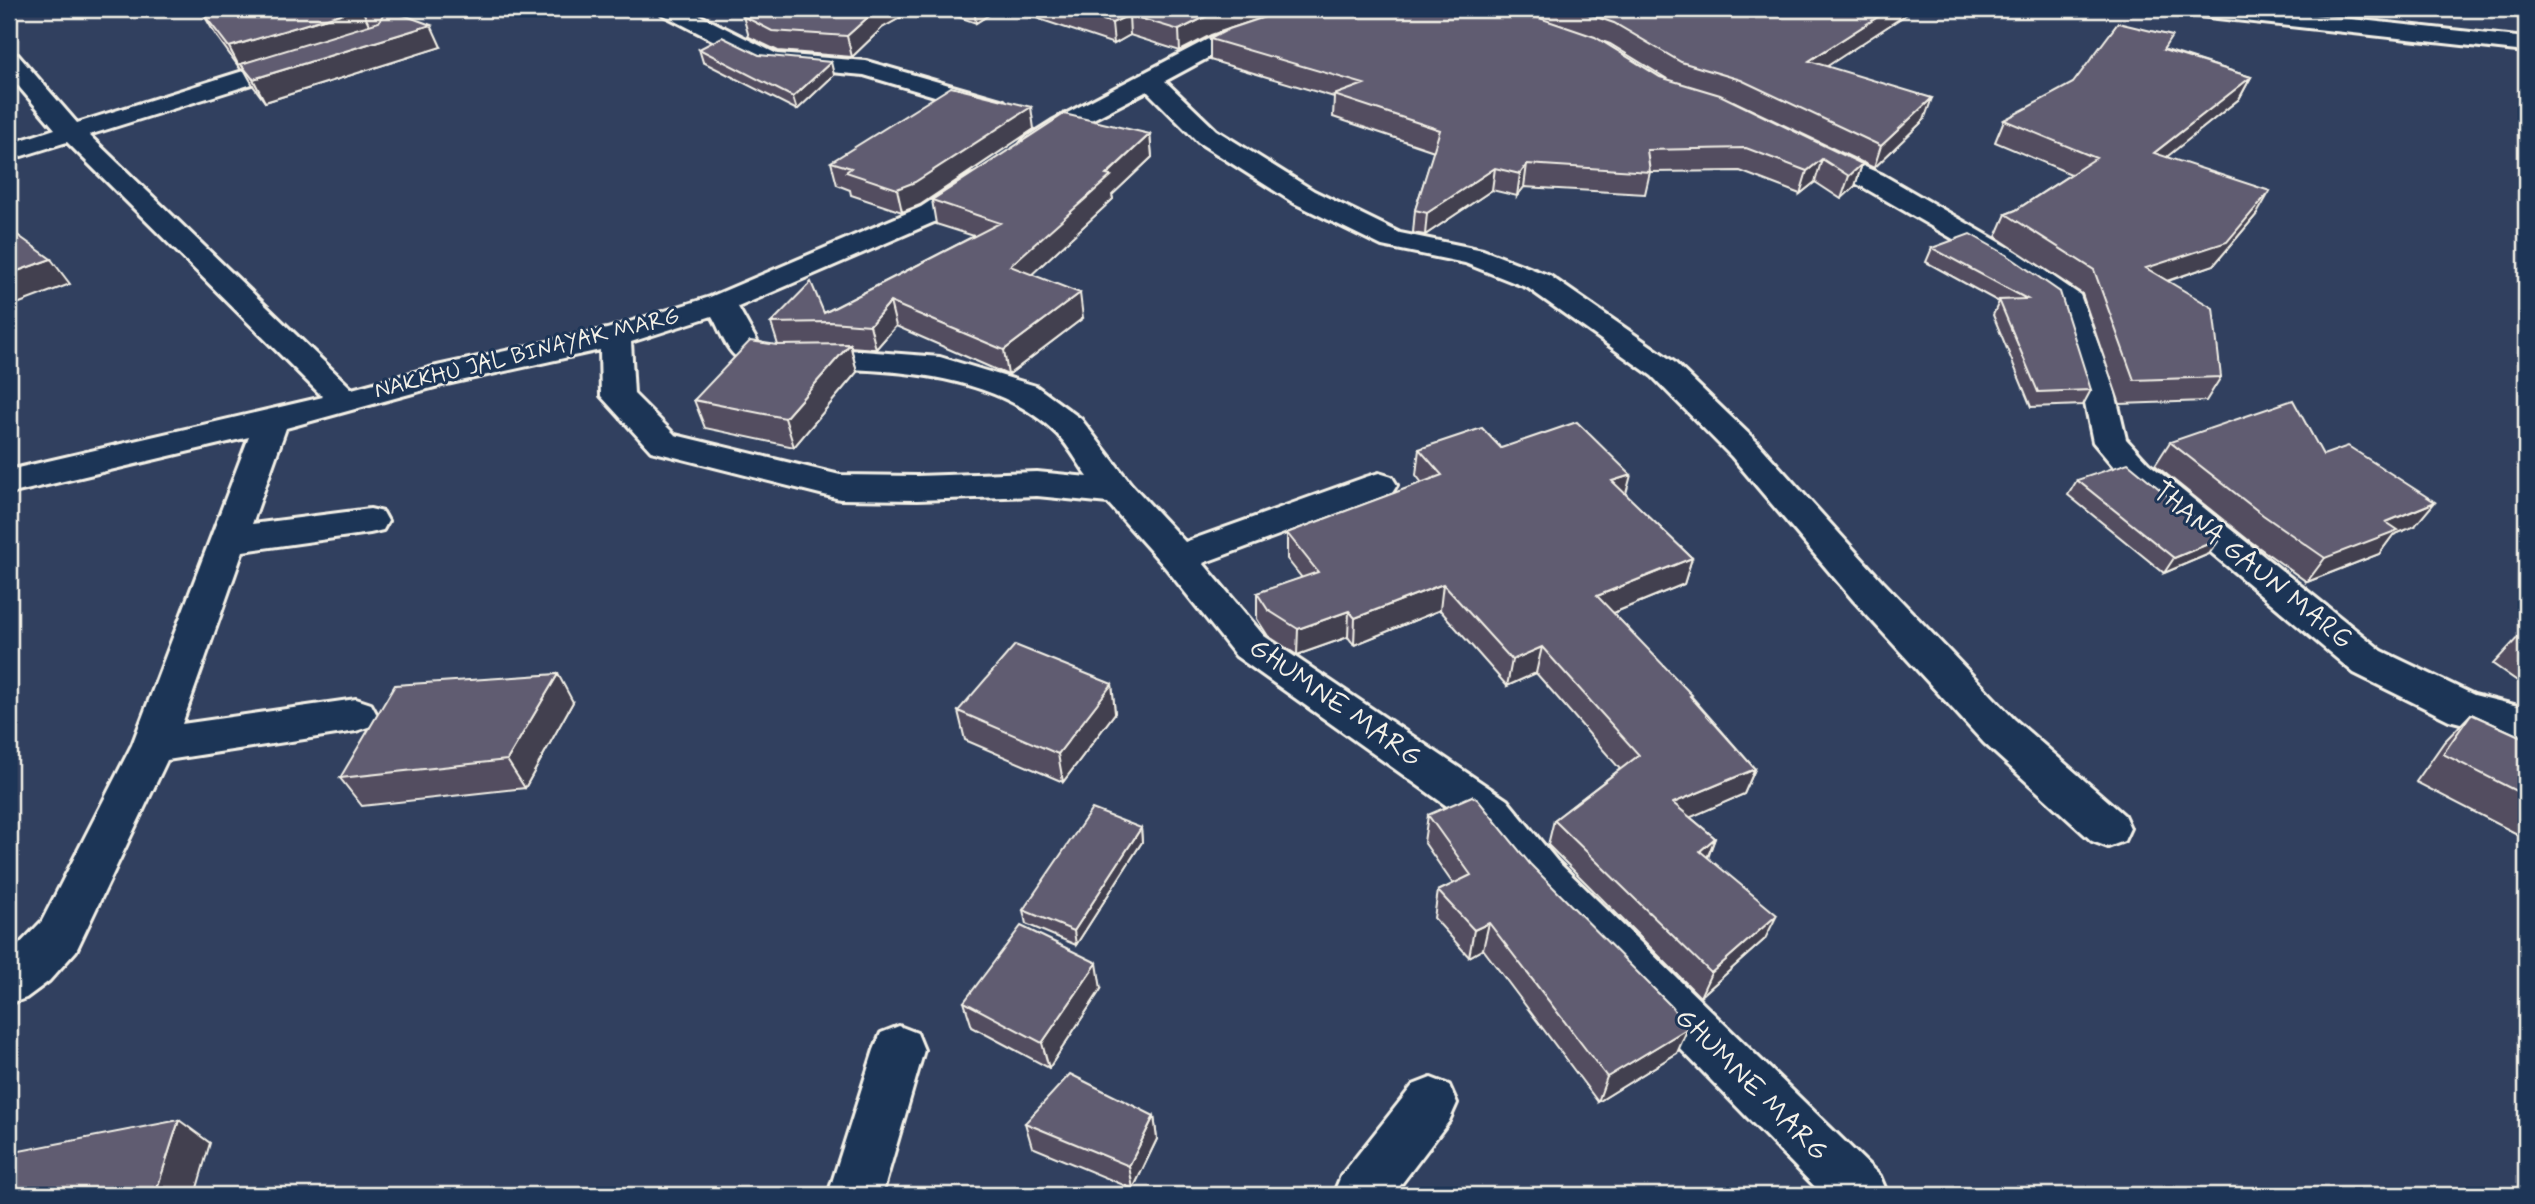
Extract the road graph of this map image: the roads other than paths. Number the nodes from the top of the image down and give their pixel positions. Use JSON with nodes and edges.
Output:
{"nodes":[{"id":1,"x":670,"y":9,"type":"edge"},
{"id":2,"x":1318,"y":9,"type":"edge"},
{"id":3,"x":2199,"y":9,"type":"edge"},
{"id":4,"x":2526,"y":45,"type":"edge"},
{"id":5,"x":316,"y":57,"type":"edge"},
{"id":6,"x":9,"y":60,"type":"edge"},
{"id":7,"x":1149,"y":79,"type":"junction"},
{"id":8,"x":1039,"y":119,"type":"junction"},
{"id":9,"x":71,"y":132,"type":"junction"},
{"id":10,"x":1787,"y":139,"type":"edge"},
{"id":11,"x":9,"y":152,"type":"edge"},
{"id":12,"x":721,"y":303,"type":"junction"},
{"id":13,"x":615,"y":337,"type":"junction"},
{"id":14,"x":345,"y":400,"type":"junction"},
{"id":15,"x":272,"y":421,"type":"junction"},
{"id":16,"x":9,"y":482,"type":"edge"},
{"id":17,"x":1379,"y":485,"type":"dead end"},
{"id":18,"x":1118,"y":492,"type":"junction"},
{"id":19,"x":370,"y":521,"type":"dead end"},
{"id":20,"x":230,"y":540,"type":"junction"},
{"id":21,"x":1178,"y":558,"type":"junction"},
{"id":22,"x":356,"y":715,"type":"dead end"},
{"id":23,"x":2526,"y":724,"type":"edge"},
{"id":24,"x":153,"y":745,"type":"junction"},
{"id":25,"x":2108,"y":828,"type":"dead end"},
{"id":26,"x":9,"y":982,"type":"edge"},
{"id":27,"x":900,"y":1050,"type":"dead end"},
{"id":28,"x":1431,"y":1103,"type":"dead end"},
{"id":29,"x":855,"y":1195,"type":"edge"},
{"id":30,"x":1360,"y":1195,"type":"edge"},
{"id":31,"x":1861,"y":1195,"type":"edge"}],
"edges":[{"from":1,"to":8,"type":"street"},
{"from":2,"to":7,"type":"street","name":"NAKKHU JAL BINAYAK MARG"},
{"from":3,"to":4,"type":"street"},
{"from":5,"to":9,"type":"street"},
{"from":6,"to":9,"type":"street"},
{"from":7,"to":8,"type":"street","name":"NAKKHU JAL BINAYAK MARG"},
{"from":7,"to":25,"type":"street"},
{"from":8,"to":12,"type":"street","name":"NAKKHU JAL BINAYAK MARG"},
{"from":9,"to":11,"type":"street"},
{"from":9,"to":14,"type":"street"},
{"from":10,"to":23,"type":"street","name":"THANA GAUN MARG"},
{"from":12,"to":13,"type":"street","name":"NAKKHU JAL BINAYAK MARG"},
{"from":12,"to":18,"type":"street","name":"GHUMNE MARG"},
{"from":13,"to":14,"type":"street","name":"NAKKHU JAL BINAYAK MARG"},
{"from":13,"to":18,"type":"street"},
{"from":14,"to":15,"type":"street","name":"NAKKHU JAL BINAYAK MARG"},
{"from":15,"to":16,"type":"street","name":"NAKKHU JAL BINAYAK MARG"},
{"from":15,"to":20,"type":"street"},
{"from":17,"to":21,"type":"street"},
{"from":18,"to":21,"type":"street","name":"GHUMNE MARG"},
{"from":19,"to":20,"type":"street"},
{"from":20,"to":24,"type":"street"},
{"from":21,"to":31,"type":"street","name":"GHUMNE MARG"},
{"from":22,"to":24,"type":"street"},
{"from":24,"to":26,"type":"street"},
{"from":27,"to":29,"type":"street"},
{"from":28,"to":30,"type":"street"}]}
